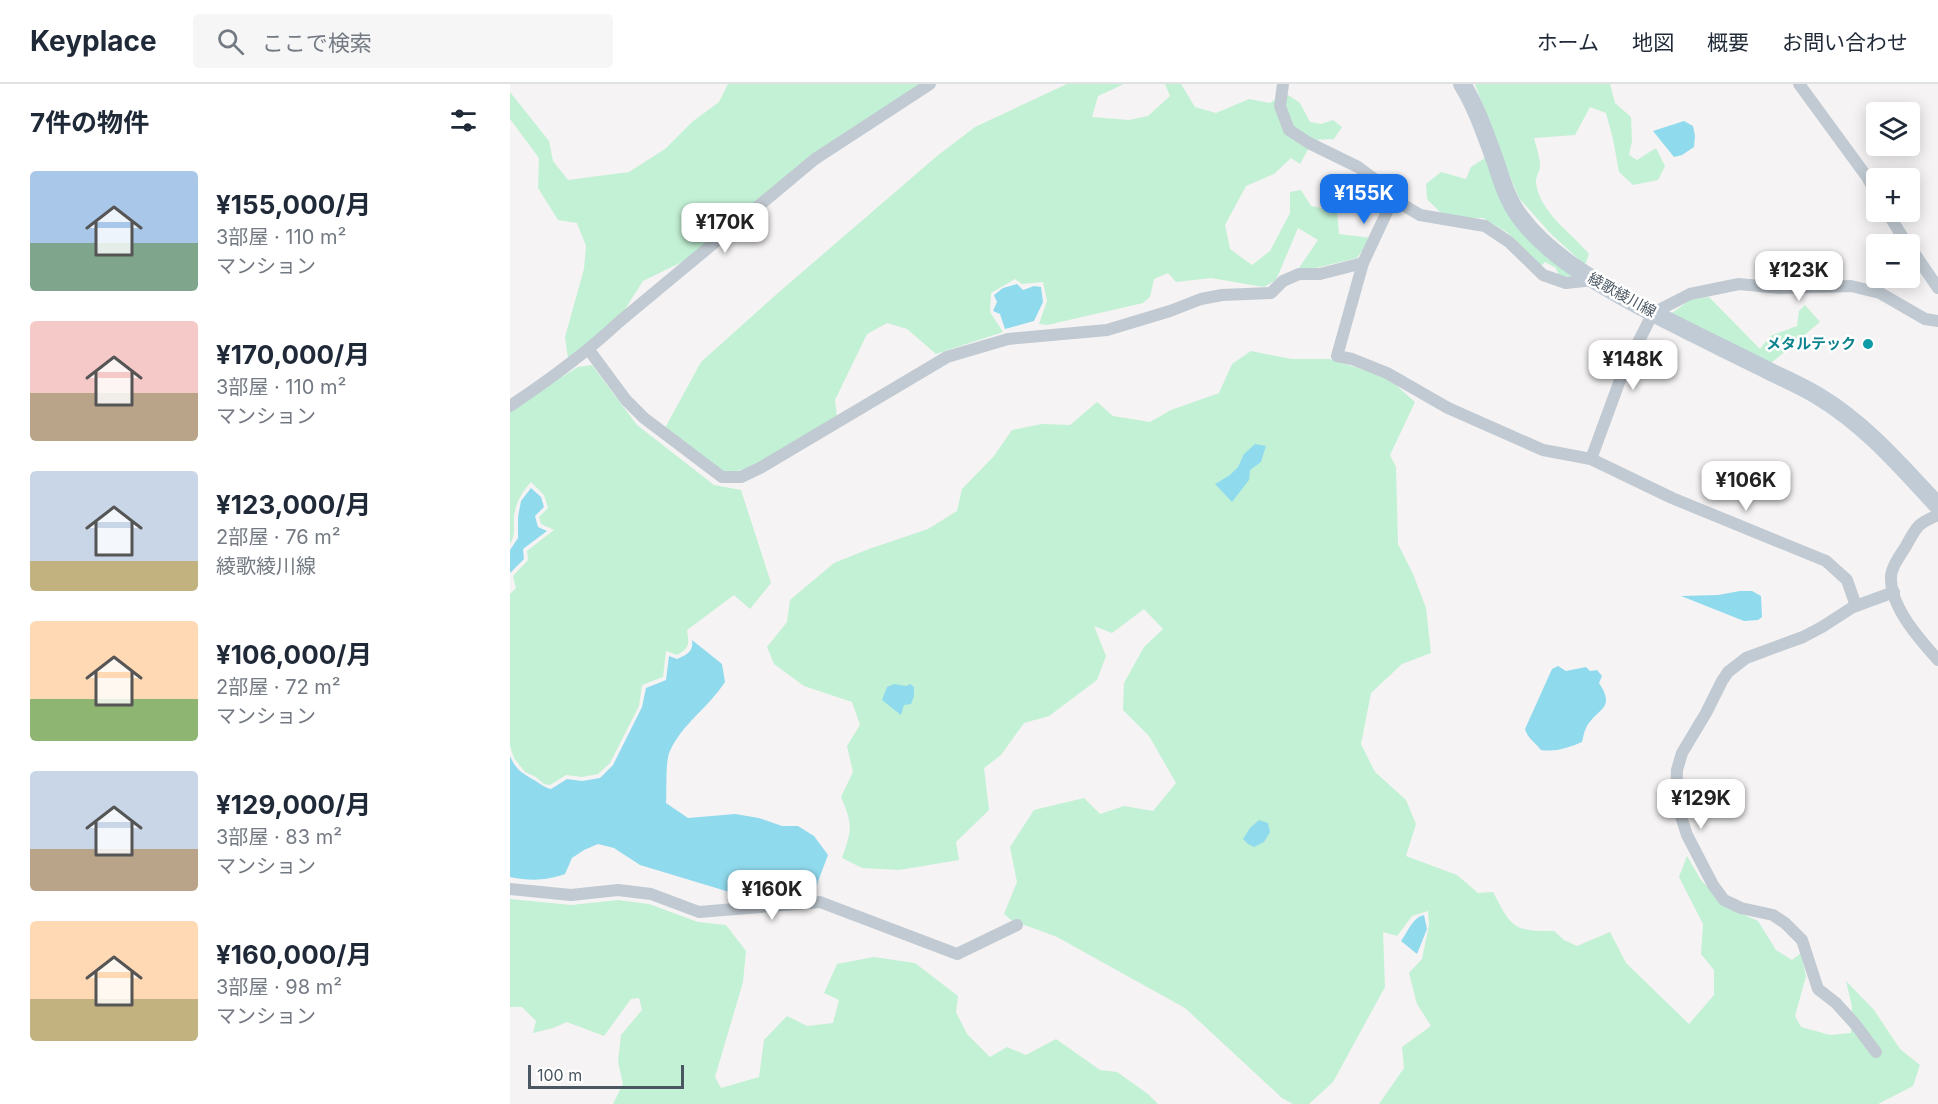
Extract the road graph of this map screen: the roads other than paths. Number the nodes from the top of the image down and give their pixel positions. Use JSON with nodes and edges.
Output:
{"nodes":[{"id":1,"x":930,"y":84,"type":"edge"},
{"id":2,"x":1283,"y":84,"type":"edge"},
{"id":3,"x":1462,"y":84,"type":"edge"},
{"id":4,"x":1799,"y":84,"type":"edge"},
{"id":5,"x":1866,"y":176,"type":"edge"},
{"id":6,"x":1393,"y":199,"type":"junction"},
{"id":7,"x":1362,"y":263,"type":"junction"},
{"id":8,"x":1920,"y":263,"type":"edge"},
{"id":9,"x":1593,"y":280,"type":"junction"},
{"id":10,"x":1938,"y":288,"type":"edge"},
{"id":11,"x":1653,"y":313,"type":"junction"},
{"id":12,"x":1938,"y":321,"type":"edge"},
{"id":13,"x":589,"y":350,"type":"junction"},
{"id":14,"x":510,"y":405,"type":"edge"},
{"id":15,"x":1592,"y":459,"type":"junction"},
{"id":16,"x":1936,"y":502,"type":"edge"},
{"id":17,"x":1894,"y":592,"type":"junction"},
{"id":18,"x":1856,"y":606,"type":"junction"},
{"id":19,"x":1938,"y":660,"type":"edge"},
{"id":20,"x":510,"y":889,"type":"edge"},
{"id":21,"x":1017,"y":925,"type":"dead end"},
{"id":22,"x":1876,"y":1052,"type":"dead end"}],
"edges":[{"from":1,"to":13,"type":"street"},
{"from":2,"to":6,"type":"street"},
{"from":3,"to":9,"type":"main road","name":"綾歌綾川線"},
{"from":4,"to":5,"type":"street"},
{"from":6,"to":7,"type":"street"},
{"from":6,"to":9,"type":"street"},
{"from":7,"to":13,"type":"street"},
{"from":7,"to":15,"type":"street"},
{"from":8,"to":10,"type":"street"},
{"from":9,"to":11,"type":"main road","name":"綾歌綾川線"},
{"from":11,"to":12,"type":"street"},
{"from":11,"to":15,"type":"street"},
{"from":11,"to":16,"type":"main road","name":"綾歌綾川線"},
{"from":13,"to":14,"type":"street"},
{"from":15,"to":18,"type":"street"},
{"from":16,"to":17,"type":"street"},
{"from":17,"to":18,"type":"street"},
{"from":17,"to":19,"type":"street"},
{"from":18,"to":22,"type":"street"},
{"from":20,"to":21,"type":"street"}]}
